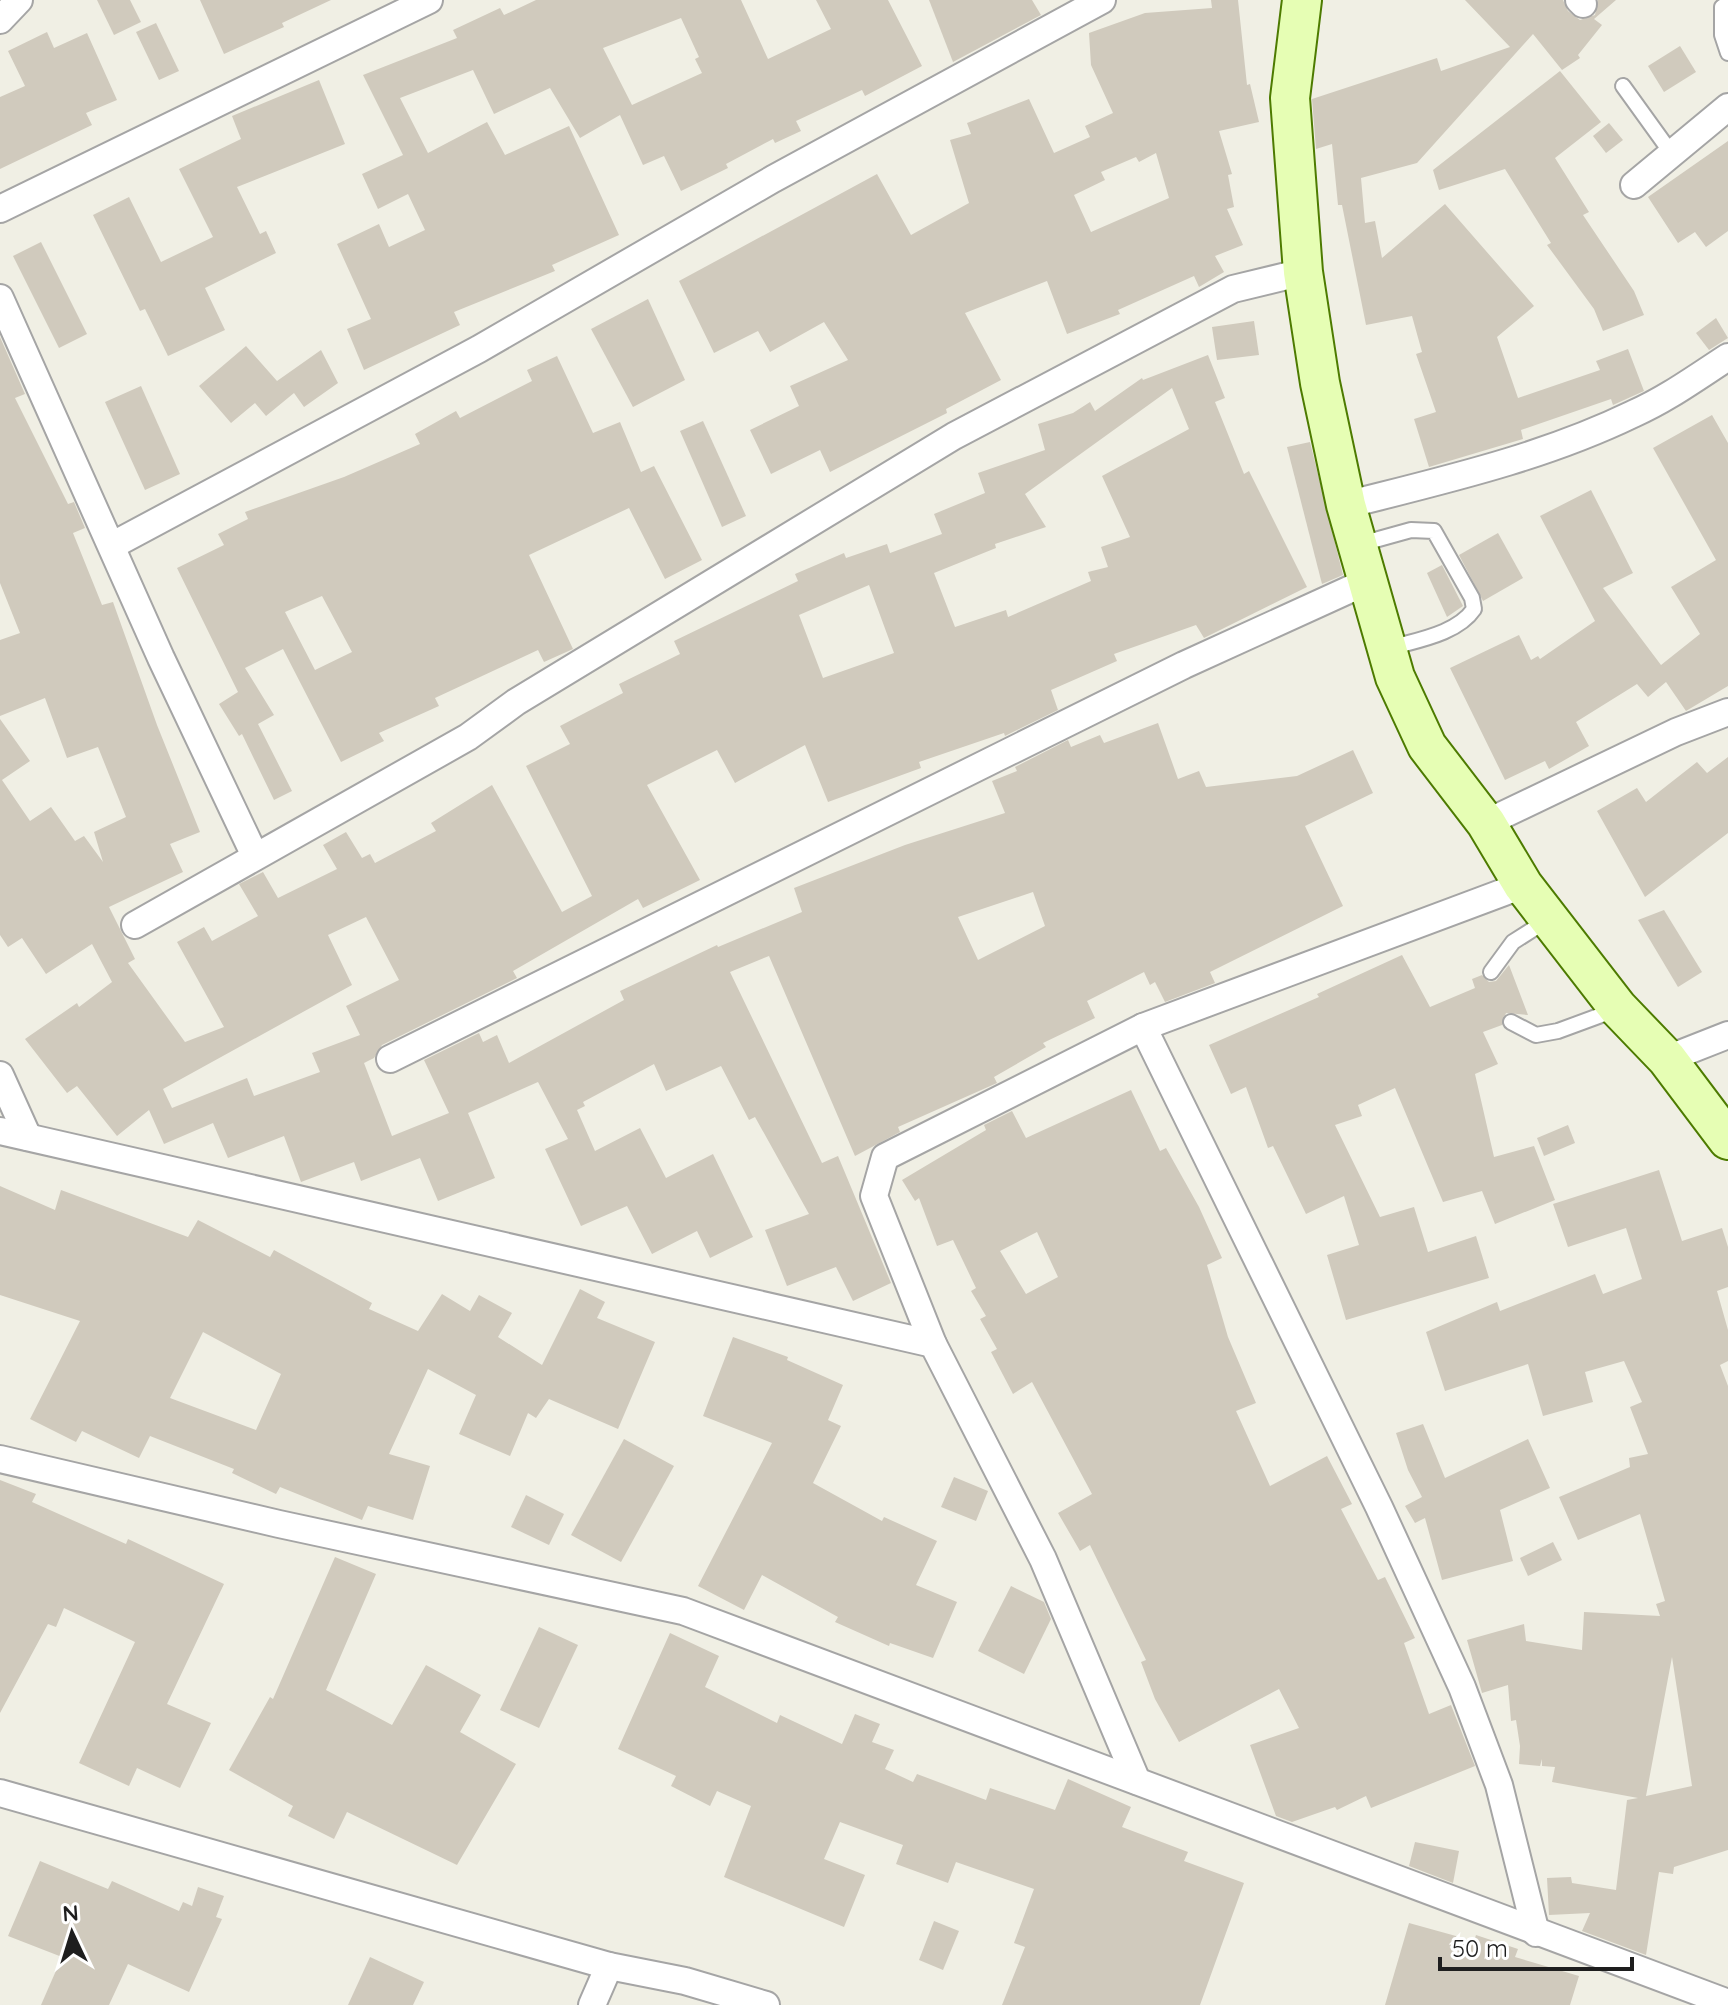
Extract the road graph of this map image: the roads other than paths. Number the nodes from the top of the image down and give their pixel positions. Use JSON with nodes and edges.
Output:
{"nodes":[{"id":1,"x":19,"y":0,"type":"edge"},
{"id":2,"x":429,"y":0,"type":"edge"},
{"id":3,"x":1102,"y":0,"type":"edge"},
{"id":4,"x":1302,"y":0,"type":"edge"},
{"id":5,"x":1728,"y":3,"type":"edge"},
{"id":6,"x":0,"y":20,"type":"edge"},
{"id":7,"x":1728,"y":53,"type":"edge"},
{"id":8,"x":1623,"y":86,"type":"dead end"},
{"id":9,"x":1728,"y":107,"type":"edge"},
{"id":10,"x":1672,"y":154,"type":"junction"},
{"id":11,"x":1634,"y":185,"type":"dead end"},
{"id":12,"x":0,"y":209,"type":"edge"},
{"id":13,"x":1303,"y":272,"type":"junction"},
{"id":14,"x":0,"y":298,"type":"edge"},
{"id":15,"x":1728,"y":357,"type":"edge"},
{"id":16,"x":1346,"y":505,"type":"junction"},
{"id":17,"x":113,"y":545,"type":"junction"},
{"id":18,"x":1357,"y":545,"type":"junction"},
{"id":19,"x":1366,"y":582,"type":"junction"},
{"id":20,"x":1386,"y":649,"type":"junction"},
{"id":21,"x":1728,"y":712,"type":"edge"},
{"id":22,"x":1486,"y":823,"type":"junction"},
{"id":23,"x":255,"y":856,"type":"junction"},
{"id":24,"x":1523,"y":885,"type":"junction"},
{"id":25,"x":1550,"y":919,"type":"junction"},
{"id":26,"x":135,"y":925,"type":"dead end"},
{"id":27,"x":1491,"y":972,"type":"dead end"},
{"id":28,"x":1618,"y":1008,"type":"junction"},
{"id":29,"x":1511,"y":1022,"type":"dead end"},
{"id":30,"x":1143,"y":1027,"type":"junction"},
{"id":31,"x":1728,"y":1035,"type":"edge"},
{"id":32,"x":390,"y":1059,"type":"dead end"},
{"id":33,"x":1667,"y":1059,"type":"junction"},
{"id":34,"x":0,"y":1075,"type":"edge"},
{"id":35,"x":0,"y":1131,"type":"edge"},
{"id":36,"x":28,"y":1137,"type":"junction"},
{"id":37,"x":1728,"y":1140,"type":"edge"},
{"id":38,"x":933,"y":1344,"type":"junction"},
{"id":39,"x":0,"y":1459,"type":"edge"},
{"id":40,"x":1137,"y":1781,"type":"junction"},
{"id":41,"x":0,"y":1793,"type":"edge"},
{"id":42,"x":1536,"y":1933,"type":"junction"},
{"id":43,"x":609,"y":1966,"type":"junction"},
{"id":44,"x":1728,"y":2003,"type":"edge"},
{"id":45,"x":592,"y":2005,"type":"edge"},
{"id":46,"x":766,"y":2005,"type":"edge"}],
"edges":[{"from":1,"to":6,"type":"street"},
{"from":2,"to":12,"type":"street"},
{"from":3,"to":17,"type":"street"},
{"from":4,"to":13,"type":"street"},
{"from":5,"to":7,"type":"lane"},
{"from":8,"to":10,"type":"lane"},
{"from":9,"to":10,"type":"street"},
{"from":10,"to":11,"type":"street"},
{"from":13,"to":16,"type":"street"},
{"from":13,"to":23,"type":"street"},
{"from":14,"to":17,"type":"street"},
{"from":15,"to":16,"type":"street"},
{"from":16,"to":18,"type":"street"},
{"from":17,"to":23,"type":"street"},
{"from":18,"to":19,"type":"street"},
{"from":18,"to":20,"type":"lane"},
{"from":19,"to":20,"type":"street"},
{"from":19,"to":32,"type":"street"},
{"from":20,"to":22,"type":"street"},
{"from":21,"to":22,"type":"street"},
{"from":22,"to":24,"type":"street"},
{"from":23,"to":26,"type":"street"},
{"from":24,"to":25,"type":"street"},
{"from":24,"to":30,"type":"street"},
{"from":25,"to":27,"type":"lane"},
{"from":25,"to":28,"type":"street"},
{"from":28,"to":29,"type":"lane"},
{"from":28,"to":33,"type":"street"},
{"from":30,"to":38,"type":"street"},
{"from":30,"to":42,"type":"street"},
{"from":31,"to":33,"type":"street"},
{"from":33,"to":37,"type":"street"},
{"from":34,"to":36,"type":"street"},
{"from":35,"to":36,"type":"street"},
{"from":36,"to":38,"type":"street"},
{"from":38,"to":40,"type":"street"},
{"from":39,"to":40,"type":"street"},
{"from":40,"to":42,"type":"street"},
{"from":41,"to":43,"type":"street"},
{"from":42,"to":44,"type":"street"},
{"from":43,"to":45,"type":"street"},
{"from":43,"to":46,"type":"street"}]}
